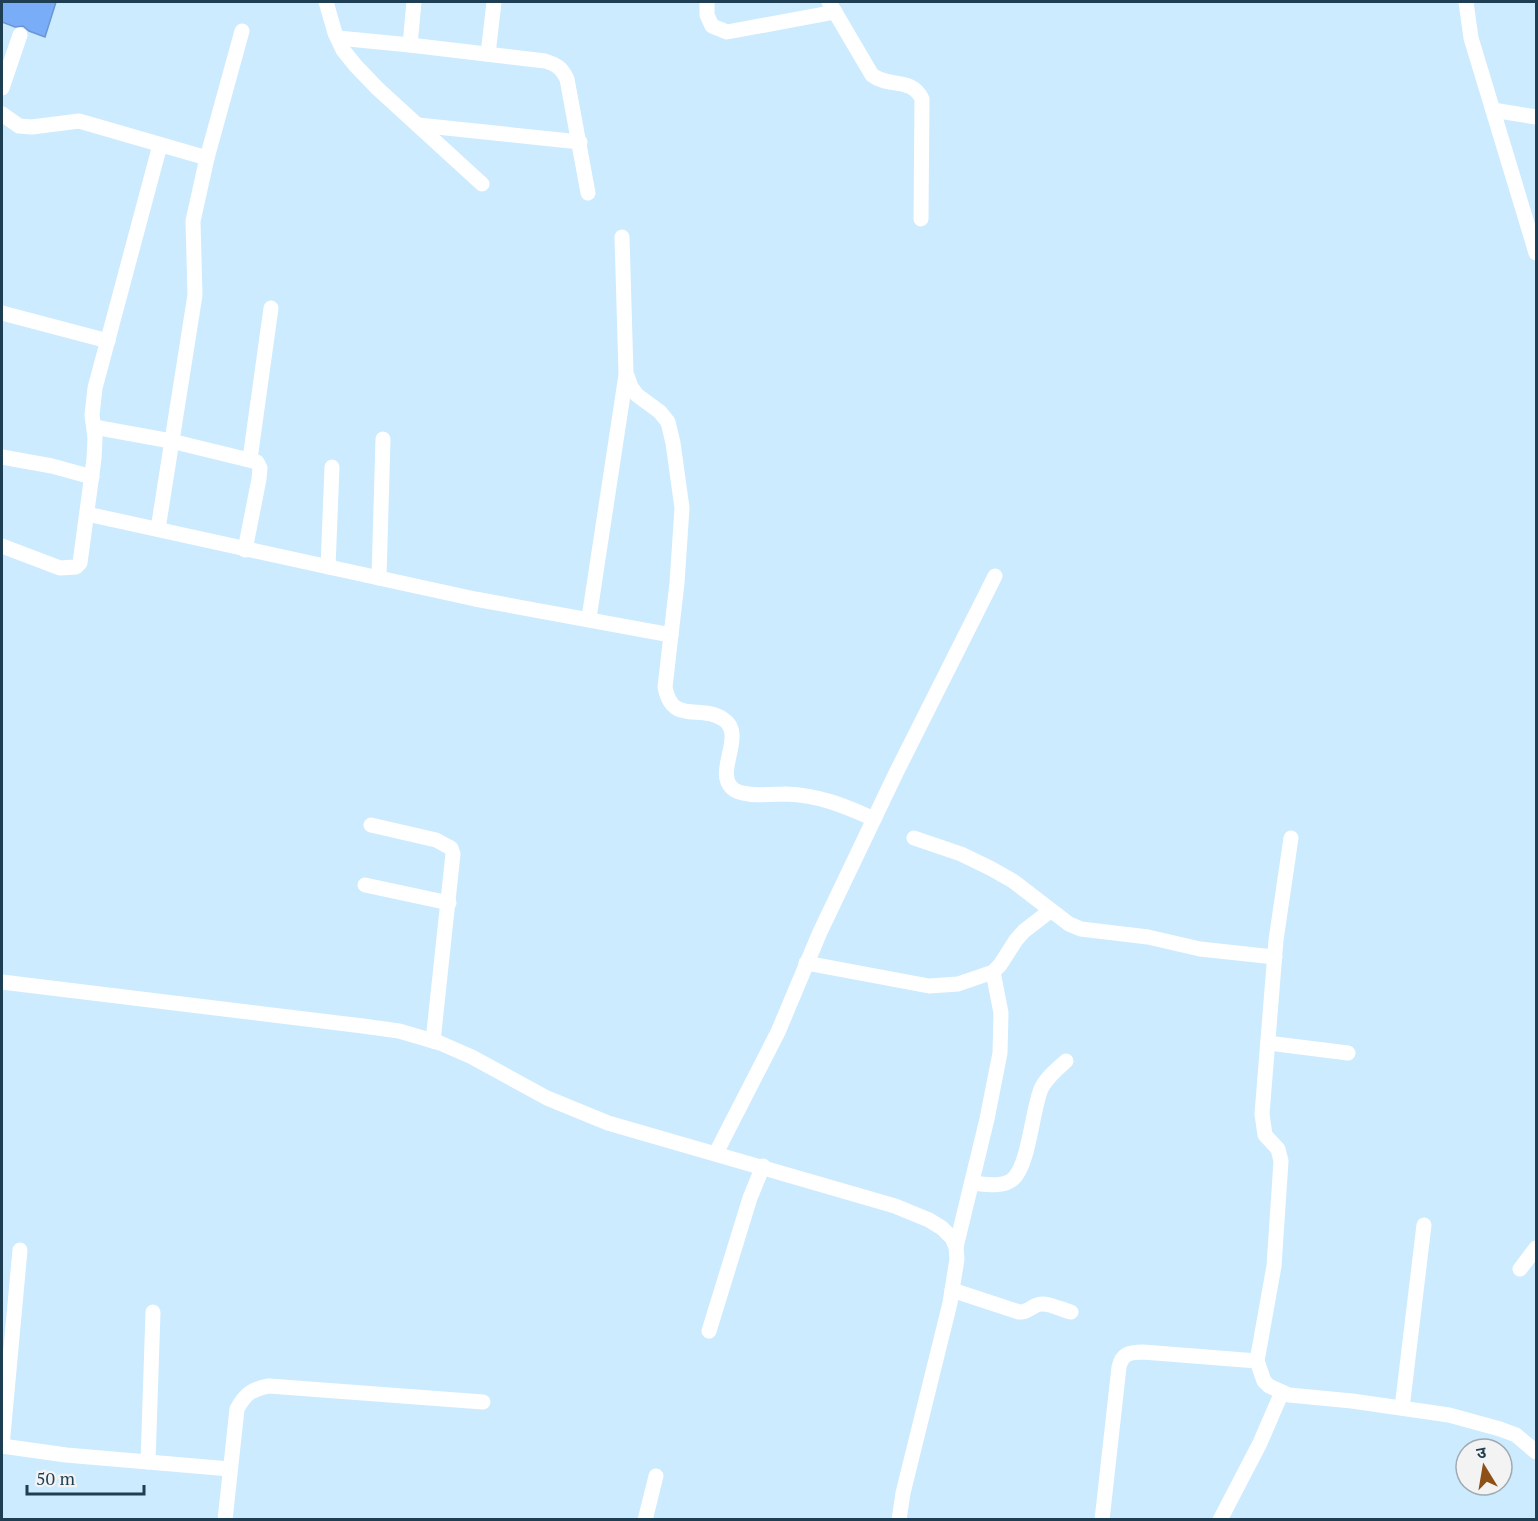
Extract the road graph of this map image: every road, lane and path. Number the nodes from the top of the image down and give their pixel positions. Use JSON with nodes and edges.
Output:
{"nodes":[{"id":1,"x":326,"y":2,"type":"edge"},
{"id":2,"x":414,"y":2,"type":"edge"},
{"id":3,"x":494,"y":2,"type":"edge"},
{"id":4,"x":707,"y":2,"type":"edge"},
{"id":5,"x":1466,"y":2,"type":"edge"},
{"id":6,"x":832,"y":7,"type":"edge"},
{"id":7,"x":243,"y":31,"type":"dead end"},
{"id":8,"x":20,"y":35,"type":"dead end"},
{"id":9,"x":338,"y":38,"type":"junction"},
{"id":10,"x":410,"y":45,"type":"junction"},
{"id":11,"x":488,"y":54,"type":"junction"},
{"id":12,"x":2,"y":88,"type":"edge"},
{"id":13,"x":1493,"y":110,"type":"junction"},
{"id":14,"x":2,"y":114,"type":"edge"},
{"id":15,"x":1536,"y":117,"type":"edge"},
{"id":16,"x":418,"y":125,"type":"junction"},
{"id":17,"x":580,"y":142,"type":"junction"},
{"id":18,"x":160,"y":145,"type":"junction"},
{"id":19,"x":207,"y":158,"type":"junction"},
{"id":20,"x":482,"y":184,"type":"dead end"},
{"id":21,"x":588,"y":193,"type":"dead end"},
{"id":22,"x":921,"y":219,"type":"dead end"},
{"id":23,"x":622,"y":237,"type":"dead end"},
{"id":24,"x":1536,"y":253,"type":"edge"},
{"id":25,"x":271,"y":308,"type":"dead end"},
{"id":26,"x":2,"y":313,"type":"edge"},
{"id":27,"x":108,"y":341,"type":"junction"},
{"id":28,"x":626,"y":373,"type":"junction"},
{"id":29,"x":94,"y":427,"type":"junction"},
{"id":30,"x":383,"y":439,"type":"dead end"},
{"id":31,"x":171,"y":441,"type":"junction"},
{"id":32,"x":2,"y":457,"type":"edge"},
{"id":33,"x":250,"y":459,"type":"junction"},
{"id":34,"x":332,"y":467,"type":"dead end"},
{"id":35,"x":92,"y":477,"type":"junction"},
{"id":36,"x":87,"y":514,"type":"junction"},
{"id":37,"x":158,"y":528,"type":"junction"},
{"id":38,"x":2,"y":546,"type":"edge"},
{"id":39,"x":245,"y":550,"type":"junction"},
{"id":40,"x":328,"y":567,"type":"junction"},
{"id":41,"x":994,"y":576,"type":"dead end"},
{"id":42,"x":379,"y":578,"type":"junction"},
{"id":43,"x":589,"y":618,"type":"junction"},
{"id":44,"x":671,"y":635,"type":"junction"},
{"id":45,"x":874,"y":819,"type":"junction"},
{"id":46,"x":371,"y":825,"type":"dead end"},
{"id":47,"x":914,"y":838,"type":"dead end"},
{"id":48,"x":1291,"y":838,"type":"dead end"},
{"id":49,"x":365,"y":885,"type":"dead end"},
{"id":50,"x":449,"y":903,"type":"junction"},
{"id":51,"x":1050,"y":911,"type":"junction"},
{"id":52,"x":1275,"y":957,"type":"junction"},
{"id":53,"x":806,"y":963,"type":"junction"},
{"id":54,"x":993,"y":972,"type":"junction"},
{"id":55,"x":2,"y":982,"type":"edge"},
{"id":56,"x":433,"y":1041,"type":"junction"},
{"id":57,"x":1268,"y":1043,"type":"junction"},
{"id":58,"x":1348,"y":1053,"type":"dead end"},
{"id":59,"x":1066,"y":1060,"type":"dead end"},
{"id":60,"x":716,"y":1153,"type":"junction"},
{"id":61,"x":762,"y":1166,"type":"junction"},
{"id":62,"x":972,"y":1182,"type":"junction"},
{"id":63,"x":1424,"y":1225,"type":"dead end"},
{"id":64,"x":956,"y":1247,"type":"junction"},
{"id":65,"x":1536,"y":1248,"type":"edge"},
{"id":66,"x":20,"y":1250,"type":"dead end"},
{"id":67,"x":1520,"y":1269,"type":"dead end"},
{"id":68,"x":952,"y":1290,"type":"junction"},
{"id":69,"x":153,"y":1312,"type":"dead end"},
{"id":70,"x":1071,"y":1312,"type":"dead end"},
{"id":71,"x":709,"y":1331,"type":"dead end"},
{"id":72,"x":1257,"y":1361,"type":"junction"},
{"id":73,"x":1282,"y":1392,"type":"junction"},
{"id":74,"x":483,"y":1402,"type":"dead end"},
{"id":75,"x":1402,"y":1408,"type":"junction"},
{"id":76,"x":2,"y":1446,"type":"edge"},
{"id":77,"x":1536,"y":1452,"type":"edge"},
{"id":78,"x":148,"y":1462,"type":"junction"},
{"id":79,"x":231,"y":1469,"type":"junction"},
{"id":80,"x":656,"y":1476,"type":"dead end"},
{"id":81,"x":1226,"y":1518,"type":"edge"},
{"id":82,"x":225,"y":1520,"type":"edge"},
{"id":83,"x":645,"y":1520,"type":"edge"},
{"id":84,"x":899,"y":1520,"type":"edge"},
{"id":85,"x":1102,"y":1520,"type":"edge"}],
"edges":[{"from":1,"to":9,"type":"street"},
{"from":2,"to":10,"type":"street"},
{"from":3,"to":11,"type":"street"},
{"from":4,"to":6,"type":"street"},
{"from":5,"to":13,"type":"street"},
{"from":6,"to":22,"type":"street"},
{"from":7,"to":19,"type":"street"},
{"from":8,"to":12,"type":"street"},
{"from":9,"to":10,"type":"street"},
{"from":9,"to":16,"type":"street"},
{"from":10,"to":11,"type":"street"},
{"from":11,"to":17,"type":"street"},
{"from":13,"to":15,"type":"street"},
{"from":13,"to":24,"type":"street"},
{"from":14,"to":18,"type":"street"},
{"from":16,"to":17,"type":"street"},
{"from":16,"to":20,"type":"street"},
{"from":17,"to":21,"type":"street"},
{"from":18,"to":19,"type":"street"},
{"from":18,"to":27,"type":"street"},
{"from":19,"to":31,"type":"street"},
{"from":23,"to":28,"type":"street"},
{"from":25,"to":33,"type":"street"},
{"from":26,"to":27,"type":"street"},
{"from":27,"to":29,"type":"street"},
{"from":28,"to":43,"type":"street"},
{"from":28,"to":44,"type":"street"},
{"from":29,"to":31,"type":"street"},
{"from":29,"to":35,"type":"street"},
{"from":30,"to":42,"type":"street"},
{"from":31,"to":33,"type":"street"},
{"from":31,"to":37,"type":"street"},
{"from":32,"to":35,"type":"street"},
{"from":33,"to":39,"type":"street"},
{"from":34,"to":40,"type":"street"},
{"from":35,"to":36,"type":"street"},
{"from":36,"to":37,"type":"street"},
{"from":36,"to":38,"type":"street"},
{"from":37,"to":39,"type":"street"},
{"from":39,"to":40,"type":"street"},
{"from":40,"to":42,"type":"street"},
{"from":41,"to":45,"type":"street"},
{"from":42,"to":43,"type":"street"},
{"from":43,"to":44,"type":"street"},
{"from":44,"to":45,"type":"street"},
{"from":45,"to":53,"type":"street"},
{"from":46,"to":50,"type":"street"},
{"from":47,"to":51,"type":"street"},
{"from":48,"to":52,"type":"street"},
{"from":49,"to":50,"type":"street"},
{"from":50,"to":56,"type":"street"},
{"from":51,"to":52,"type":"street"},
{"from":51,"to":54,"type":"street"},
{"from":52,"to":57,"type":"street"},
{"from":53,"to":54,"type":"street"},
{"from":53,"to":60,"type":"street"},
{"from":54,"to":62,"type":"street"},
{"from":55,"to":56,"type":"street"},
{"from":56,"to":60,"type":"street"},
{"from":57,"to":58,"type":"street"},
{"from":57,"to":72,"type":"street"},
{"from":59,"to":62,"type":"street"},
{"from":60,"to":61,"type":"street"},
{"from":61,"to":64,"type":"street"},
{"from":61,"to":71,"type":"street"},
{"from":62,"to":64,"type":"street"},
{"from":63,"to":75,"type":"street"},
{"from":64,"to":68,"type":"street"},
{"from":65,"to":67,"type":"street"},
{"from":66,"to":76,"type":"street"},
{"from":68,"to":70,"type":"street"},
{"from":68,"to":84,"type":"street"},
{"from":69,"to":78,"type":"street"},
{"from":72,"to":73,"type":"street"},
{"from":72,"to":85,"type":"street"},
{"from":73,"to":75,"type":"street"},
{"from":73,"to":81,"type":"street"},
{"from":74,"to":79,"type":"street"},
{"from":75,"to":77,"type":"street"},
{"from":76,"to":78,"type":"street"},
{"from":78,"to":79,"type":"street"},
{"from":79,"to":82,"type":"street"},
{"from":80,"to":83,"type":"street"}]}
